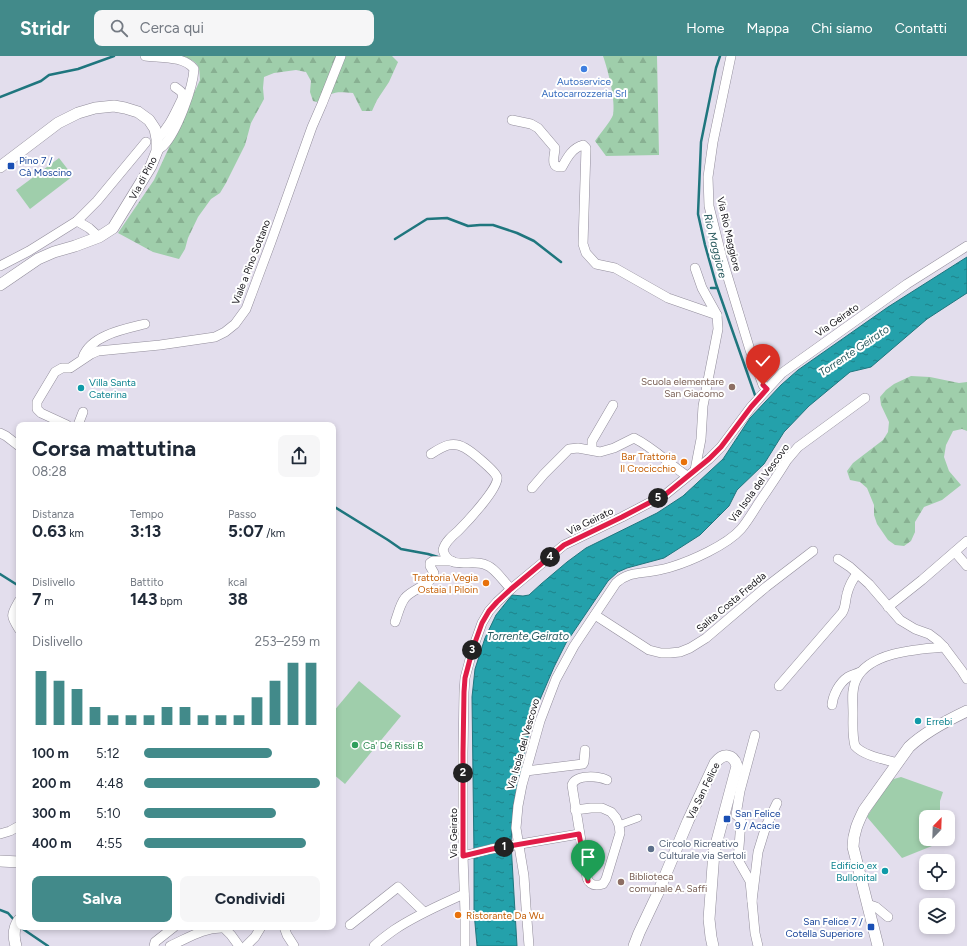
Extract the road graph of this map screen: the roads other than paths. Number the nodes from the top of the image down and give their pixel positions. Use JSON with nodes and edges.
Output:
{"nodes":[{"id":1,"x":145,"y":56,"type":"edge"},
{"id":2,"x":341,"y":56,"type":"edge"},
{"id":3,"x":731,"y":56,"type":"edge"},
{"id":4,"x":175,"y":87,"type":"dead end"},
{"id":5,"x":512,"y":120,"type":"dead end"},
{"id":6,"x":157,"y":139,"type":"junction"},
{"id":7,"x":146,"y":142,"type":"dead end"},
{"id":8,"x":156,"y":151,"type":"junction"},
{"id":9,"x":0,"y":167,"type":"edge"},
{"id":10,"x":76,"y":221,"type":"junction"},
{"id":11,"x":99,"y":237,"type":"junction"},
{"id":12,"x":967,"y":246,"type":"edge"},
{"id":13,"x":0,"y":266,"type":"edge"},
{"id":14,"x":695,"y":268,"type":"dead end"},
{"id":15,"x":0,"y":285,"type":"edge"},
{"id":16,"x":717,"y":315,"type":"junction"},
{"id":17,"x":145,"y":324,"type":"dead end"},
{"id":18,"x":82,"y":360,"type":"junction"},
{"id":19,"x":766,"y":391,"type":"junction"},
{"id":20,"x":865,"y":398,"type":"dead end"},
{"id":21,"x":613,"y":405,"type":"dead end"},
{"id":22,"x":83,"y":412,"type":"dead end"},
{"id":23,"x":61,"y":422,"type":"edge"},
{"id":24,"x":79,"y":422,"type":"edge"},
{"id":25,"x":0,"y":433,"type":"edge"},
{"id":26,"x":16,"y":444,"type":"edge"},
{"id":27,"x":592,"y":450,"type":"junction"},
{"id":28,"x":431,"y":454,"type":"dead end"},
{"id":29,"x":691,"y":473,"type":"junction"},
{"id":30,"x":532,"y":488,"type":"dead end"},
{"id":31,"x":967,"y":541,"type":"edge"},
{"id":32,"x":813,"y":551,"type":"dead end"},
{"id":33,"x":955,"y":552,"type":"junction"},
{"id":34,"x":838,"y":559,"type":"dead end"},
{"id":35,"x":452,"y":562,"type":"junction"},
{"id":36,"x":967,"y":566,"type":"edge"},
{"id":37,"x":857,"y":574,"type":"junction"},
{"id":38,"x":511,"y":589,"type":"junction"},
{"id":39,"x":16,"y":606,"type":"edge"},
{"id":40,"x":888,"y":607,"type":"junction"},
{"id":41,"x":595,"y":615,"type":"junction"},
{"id":42,"x":395,"y":622,"type":"dead end"},
{"id":43,"x":16,"y":624,"type":"edge"},
{"id":44,"x":944,"y":647,"type":"junction"},
{"id":45,"x":860,"y":672,"type":"junction"},
{"id":46,"x":967,"y":679,"type":"edge"},
{"id":47,"x":780,"y":686,"type":"dead end"},
{"id":48,"x":832,"y":705,"type":"dead end"},
{"id":49,"x":967,"y":711,"type":"edge"},
{"id":50,"x":755,"y":735,"type":"dead end"},
{"id":51,"x":585,"y":750,"type":"dead end"},
{"id":52,"x":897,"y":763,"type":"junction"},
{"id":53,"x":526,"y":771,"type":"junction"},
{"id":54,"x":607,"y":780,"type":"dead end"},
{"id":55,"x":777,"y":803,"type":"dead end"},
{"id":56,"x":576,"y":810,"type":"junction"},
{"id":57,"x":638,"y":818,"type":"dead end"},
{"id":58,"x":619,"y":825,"type":"junction"},
{"id":59,"x":16,"y":828,"type":"edge"},
{"id":60,"x":0,"y":834,"type":"edge"},
{"id":61,"x":579,"y":834,"type":"junction"},
{"id":62,"x":518,"y":844,"type":"junction"},
{"id":63,"x":463,"y":856,"type":"junction"},
{"id":64,"x":0,"y":861,"type":"edge"},
{"id":65,"x":16,"y":862,"type":"edge"},
{"id":66,"x":464,"y":894,"type":"junction"},
{"id":67,"x":752,"y":901,"type":"junction"},
{"id":68,"x":867,"y":904,"type":"junction"},
{"id":69,"x":424,"y":912,"type":"junction"},
{"id":70,"x":888,"y":917,"type":"dead end"},
{"id":71,"x":16,"y":924,"type":"edge"},
{"id":72,"x":350,"y":925,"type":"dead end"},
{"id":73,"x":170,"y":930,"type":"edge"},
{"id":74,"x":207,"y":930,"type":"edge"},
{"id":75,"x":226,"y":930,"type":"edge"},
{"id":76,"x":259,"y":930,"type":"edge"},
{"id":77,"x":285,"y":930,"type":"edge"},
{"id":78,"x":712,"y":945,"type":"edge"},
{"id":79,"x":16,"y":946,"type":"edge"},
{"id":80,"x":154,"y":946,"type":"edge"},
{"id":81,"x":170,"y":946,"type":"edge"},
{"id":82,"x":239,"y":946,"type":"edge"},
{"id":83,"x":246,"y":946,"type":"edge"},
{"id":84,"x":294,"y":946,"type":"edge"},
{"id":85,"x":374,"y":946,"type":"edge"},
{"id":86,"x":464,"y":946,"type":"edge"},
{"id":87,"x":529,"y":946,"type":"edge"},
{"id":88,"x":634,"y":946,"type":"edge"},
{"id":89,"x":758,"y":946,"type":"edge"},
{"id":90,"x":878,"y":946,"type":"edge"}],
"edges":[{"from":1,"to":8,"type":"street"},
{"from":2,"to":18,"type":"street","name":"Viale a Pino Sottano"},
{"from":3,"to":19,"type":"street","name":"Via Rio Maggiore"},
{"from":4,"to":6,"type":"street"},
{"from":5,"to":16,"type":"street"},
{"from":6,"to":8,"type":"street","name":"Via di Pino"},
{"from":6,"to":9,"type":"street","name":"Via di Pino"},
{"from":7,"to":10,"type":"street"},
{"from":8,"to":11,"type":"street","name":"Via di Pino"},
{"from":10,"to":11,"type":"street"},
{"from":10,"to":13,"type":"street"},
{"from":11,"to":15,"type":"street","name":"Via di Pino"},
{"from":12,"to":19,"type":"street","name":"Via Geirato"},
{"from":14,"to":16,"type":"street"},
{"from":16,"to":29,"type":"street"},
{"from":17,"to":18,"type":"street","name":"Viale a Pino Sottano"},
{"from":18,"to":23,"type":"street","name":"Viale a Pino Sottano"},
{"from":19,"to":29,"type":"street","name":"Via Geirato"},
{"from":20,"to":41,"type":"street","name":"Via Isola del Vescovo"},
{"from":21,"to":27,"type":"street"},
{"from":22,"to":24,"type":"street"},
{"from":25,"to":26,"type":"street"},
{"from":27,"to":29,"type":"street"},
{"from":27,"to":30,"type":"street"},
{"from":28,"to":35,"type":"street"},
{"from":29,"to":38,"type":"street","name":"Via Geirato"},
{"from":31,"to":33,"type":"street"},
{"from":32,"to":41,"type":"street","name":"Salita Costa Fredda"},
{"from":33,"to":36,"type":"street"},
{"from":33,"to":40,"type":"street"},
{"from":34,"to":37,"type":"street"},
{"from":35,"to":38,"type":"street"},
{"from":35,"to":42,"type":"street"},
{"from":37,"to":40,"type":"street"},
{"from":37,"to":47,"type":"street"},
{"from":38,"to":63,"type":"street","name":"Via Geirato"},
{"from":39,"to":43,"type":"street"},
{"from":40,"to":44,"type":"street"},
{"from":41,"to":53,"type":"street","name":"Via Isola del Vescovo"},
{"from":44,"to":45,"type":"street"},
{"from":44,"to":46,"type":"street"},
{"from":45,"to":48,"type":"street"},
{"from":45,"to":52,"type":"street"},
{"from":49,"to":52,"type":"street"},
{"from":50,"to":67,"type":"street"},
{"from":51,"to":53,"type":"street"},
{"from":52,"to":68,"type":"street"},
{"from":53,"to":62,"type":"street","name":"Via Isola del Vescovo"},
{"from":54,"to":56,"type":"street"},
{"from":55,"to":67,"type":"street"},
{"from":56,"to":58,"type":"street"},
{"from":56,"to":61,"type":"street"},
{"from":57,"to":58,"type":"street"},
{"from":58,"to":61,"type":"street"},
{"from":59,"to":60,"type":"street"},
{"from":61,"to":62,"type":"street"},
{"from":62,"to":63,"type":"street"},
{"from":62,"to":87,"type":"street","name":"Via Isola del Vescovo"},
{"from":63,"to":66,"type":"street","name":"Via Geirato"},
{"from":64,"to":65,"type":"street"},
{"from":66,"to":69,"type":"street"},
{"from":66,"to":86,"type":"street","name":"Via Geirato"},
{"from":67,"to":89,"type":"street"},
{"from":68,"to":70,"type":"street"},
{"from":68,"to":90,"type":"street"},
{"from":69,"to":72,"type":"street"},
{"from":69,"to":85,"type":"street"},
{"from":71,"to":79,"type":"street"},
{"from":73,"to":80,"type":"street"},
{"from":74,"to":81,"type":"street"},
{"from":75,"to":82,"type":"street"},
{"from":76,"to":83,"type":"street"},
{"from":77,"to":84,"type":"street"},
{"from":78,"to":88,"type":"street","name":"Via San Felice"}]}
